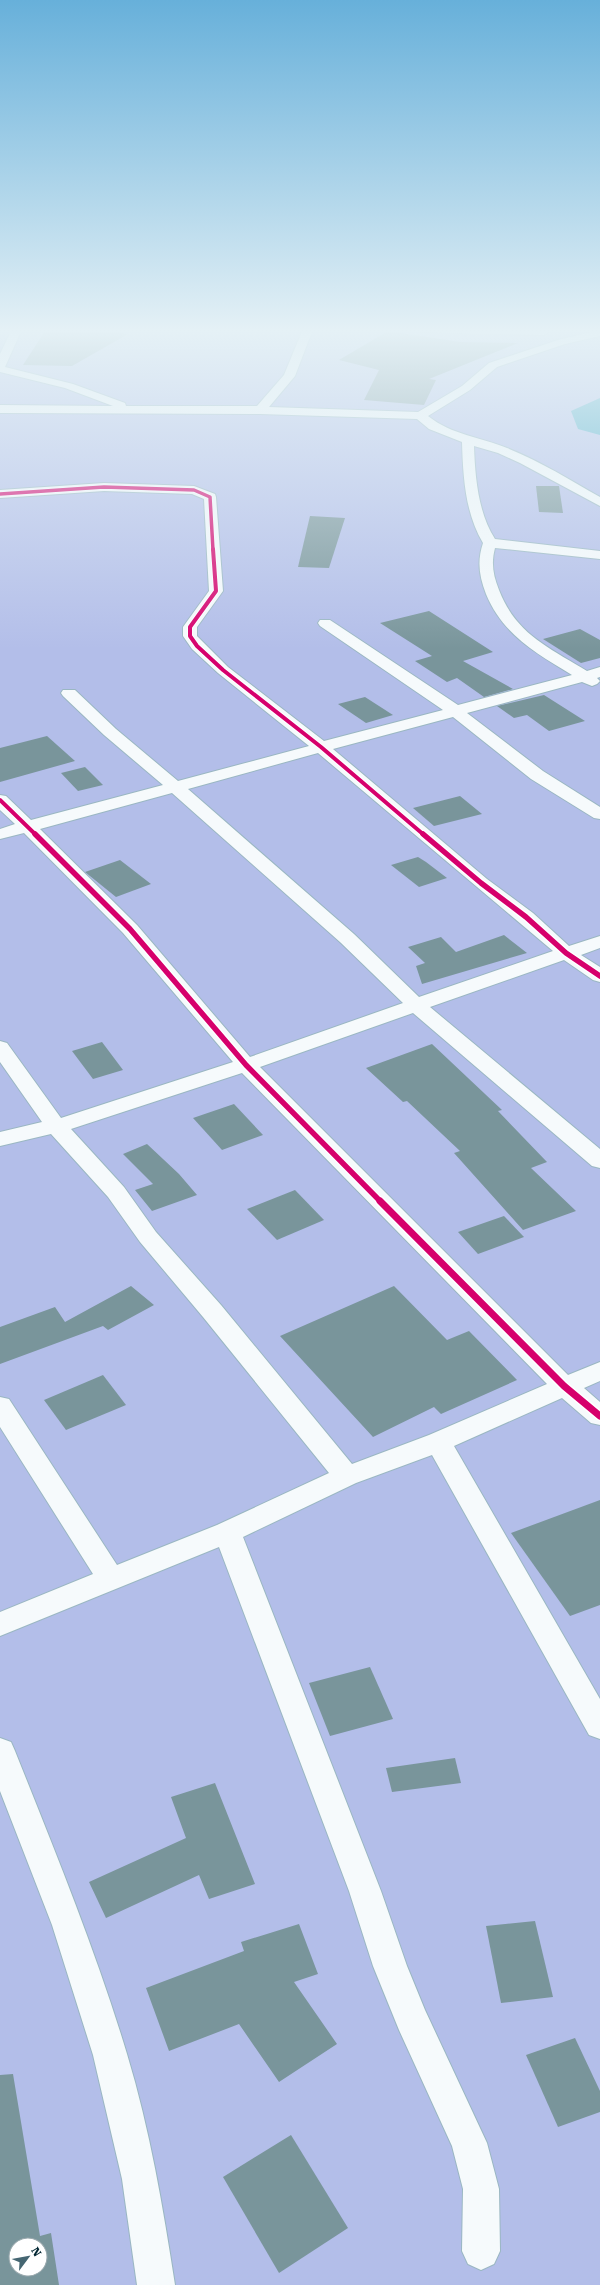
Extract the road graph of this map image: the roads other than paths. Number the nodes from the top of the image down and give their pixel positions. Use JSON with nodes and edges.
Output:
{"nodes":[{"id":1,"x":456,"y":436,"type":"edge"},
{"id":2,"x":468,"y":441,"type":"junction"},
{"id":3,"x":0,"y":494,"type":"edge"},
{"id":4,"x":600,"y":502,"type":"edge"},
{"id":5,"x":490,"y":543,"type":"junction"},
{"id":6,"x":600,"y":555,"type":"edge"},
{"id":7,"x":325,"y":623,"type":"dead end"},
{"id":8,"x":592,"y":674,"type":"edge"},
{"id":9,"x":600,"y":687,"type":"edge"},
{"id":10,"x":69,"y":693,"type":"dead end"},
{"id":11,"x":454,"y":710,"type":"junction"},
{"id":12,"x":321,"y":747,"type":"junction"},
{"id":13,"x":177,"y":788,"type":"junction"},
{"id":14,"x":0,"y":800,"type":"edge"},
{"id":15,"x":600,"y":814,"type":"edge"},
{"id":16,"x":25,"y":827,"type":"junction"},
{"id":17,"x":0,"y":834,"type":"edge"},
{"id":18,"x":600,"y":942,"type":"edge"},
{"id":19,"x":566,"y":952,"type":"junction"},
{"id":20,"x":600,"y":976,"type":"edge"},
{"id":21,"x":414,"y":1004,"type":"junction"},
{"id":22,"x":0,"y":1047,"type":"edge"},
{"id":23,"x":246,"y":1065,"type":"junction"},
{"id":24,"x":55,"y":1125,"type":"junction"},
{"id":25,"x":0,"y":1139,"type":"edge"},
{"id":26,"x":600,"y":1161,"type":"edge"},
{"id":27,"x":600,"y":1371,"type":"edge"},
{"id":28,"x":564,"y":1386,"type":"junction"},
{"id":29,"x":0,"y":1406,"type":"edge"},
{"id":30,"x":600,"y":1416,"type":"edge"},
{"id":31,"x":438,"y":1442,"type":"junction"},
{"id":32,"x":347,"y":1476,"type":"junction"},
{"id":33,"x":227,"y":1532,"type":"junction"},
{"id":34,"x":111,"y":1579,"type":"junction"},
{"id":35,"x":0,"y":1624,"type":"edge"},
{"id":36,"x":600,"y":1726,"type":"edge"},
{"id":37,"x":0,"y":1751,"type":"edge"},
{"id":38,"x":481,"y":2251,"type":"dead end"},
{"id":39,"x":156,"y":2285,"type":"edge"}],
"edges":[{"from":1,"to":2,"type":"street"},
{"from":2,"to":4,"type":"street"},
{"from":2,"to":5,"type":"street"},
{"from":3,"to":12,"type":"street"},
{"from":5,"to":6,"type":"street"},
{"from":5,"to":8,"type":"street"},
{"from":7,"to":11,"type":"street"},
{"from":8,"to":9,"type":"street"},
{"from":8,"to":11,"type":"street"},
{"from":10,"to":13,"type":"street"},
{"from":11,"to":12,"type":"street"},
{"from":11,"to":15,"type":"street"},
{"from":12,"to":13,"type":"street"},
{"from":12,"to":19,"type":"street"},
{"from":13,"to":16,"type":"street"},
{"from":13,"to":21,"type":"street"},
{"from":14,"to":16,"type":"street"},
{"from":16,"to":17,"type":"street"},
{"from":16,"to":23,"type":"street"},
{"from":18,"to":19,"type":"street"},
{"from":19,"to":20,"type":"street"},
{"from":19,"to":21,"type":"street"},
{"from":21,"to":23,"type":"street"},
{"from":21,"to":26,"type":"street"},
{"from":22,"to":24,"type":"street"},
{"from":23,"to":24,"type":"street"},
{"from":23,"to":28,"type":"street"},
{"from":24,"to":25,"type":"street"},
{"from":24,"to":32,"type":"street"},
{"from":27,"to":28,"type":"street"},
{"from":28,"to":30,"type":"street"},
{"from":28,"to":31,"type":"street"},
{"from":29,"to":34,"type":"street"},
{"from":31,"to":32,"type":"street"},
{"from":31,"to":36,"type":"street"},
{"from":32,"to":33,"type":"street"},
{"from":33,"to":34,"type":"street"},
{"from":33,"to":38,"type":"street"},
{"from":34,"to":35,"type":"street"},
{"from":37,"to":39,"type":"street"}]}
